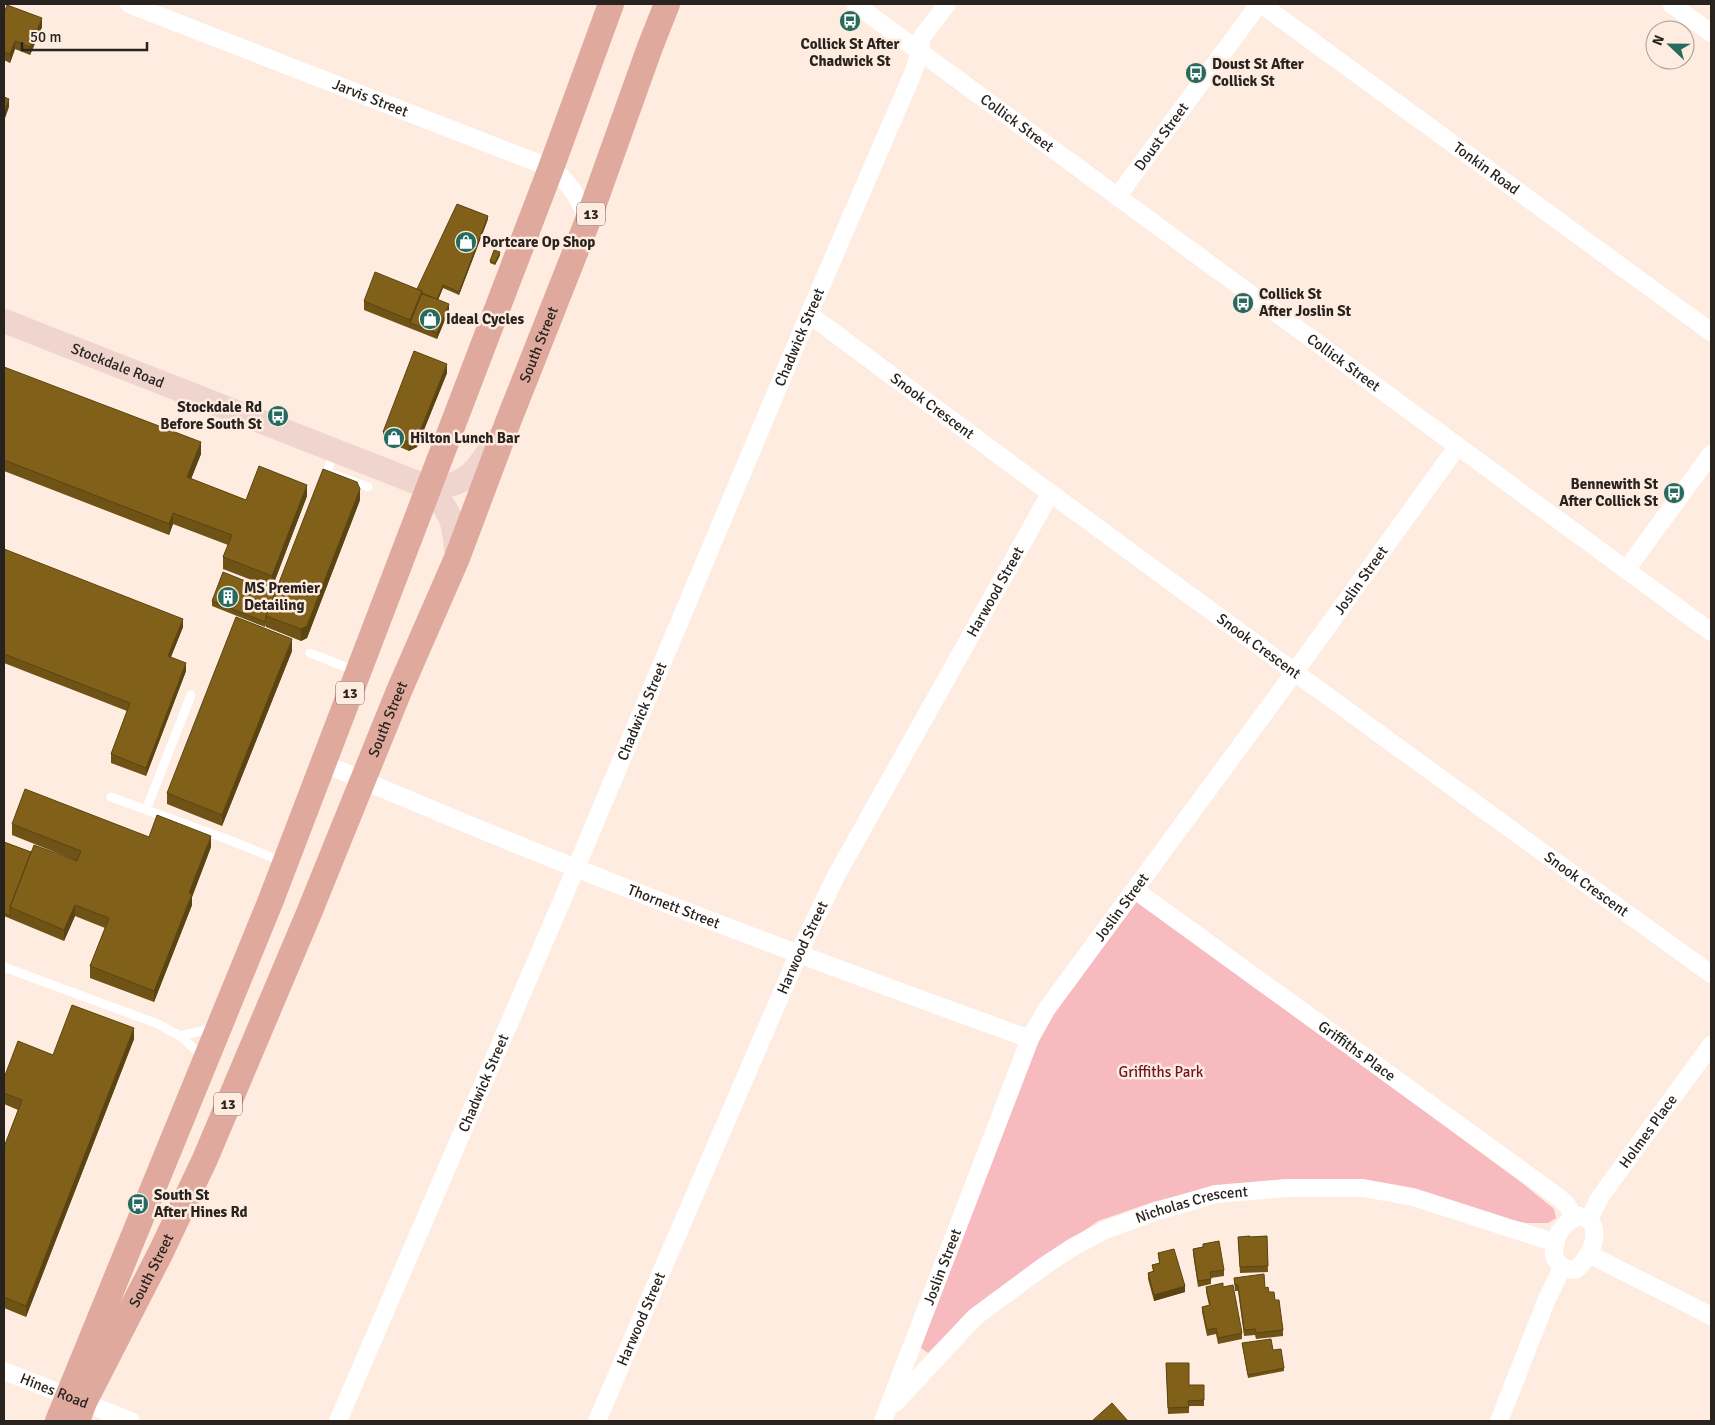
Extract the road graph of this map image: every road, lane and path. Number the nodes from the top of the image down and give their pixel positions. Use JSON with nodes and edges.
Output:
{"nodes":[{"id":1,"x":129,"y":4,"type":"edge"},
{"id":2,"x":611,"y":4,"type":"edge"},
{"id":3,"x":668,"y":4,"type":"edge"},
{"id":4,"x":855,"y":4,"type":"edge"},
{"id":5,"x":947,"y":4,"type":"edge"},
{"id":6,"x":1260,"y":4,"type":"edge"},
{"id":7,"x":1671,"y":4,"type":"edge"},
{"id":8,"x":1711,"y":33,"type":"edge"},
{"id":9,"x":920,"y":52,"type":"junction"},
{"id":10,"x":551,"y":168,"type":"junction"},
{"id":11,"x":1117,"y":197,"type":"junction"},
{"id":12,"x":588,"y":220,"type":"junction"},
{"id":13,"x":809,"y":314,"type":"junction"},
{"id":14,"x":4,"y":321,"type":"edge"},
{"id":15,"x":1711,"y":332,"type":"edge"},
{"id":16,"x":508,"y":422,"type":"junction"},
{"id":17,"x":1457,"y":447,"type":"junction"},
{"id":18,"x":334,"y":450,"type":"junction"},
{"id":19,"x":1711,"y":454,"type":"edge"},
{"id":20,"x":368,"y":487,"type":"dead end"},
{"id":21,"x":428,"y":487,"type":"junction"},
{"id":22,"x":1050,"y":494,"type":"junction"},
{"id":23,"x":457,"y":558,"type":"junction"},
{"id":24,"x":1626,"y":570,"type":"junction"},
{"id":25,"x":1711,"y":632,"type":"edge"},
{"id":26,"x":310,"y":653,"type":"dead end"},
{"id":27,"x":358,"y":672,"type":"junction"},
{"id":28,"x":1294,"y":673,"type":"junction"},
{"id":29,"x":191,"y":695,"type":"dead end"},
{"id":30,"x":323,"y":763,"type":"junction"},
{"id":31,"x":363,"y":780,"type":"junction"},
{"id":32,"x":111,"y":796,"type":"dead end"},
{"id":33,"x":146,"y":810,"type":"junction"},
{"id":34,"x":285,"y":863,"type":"junction"},
{"id":35,"x":576,"y":868,"type":"junction"},
{"id":36,"x":1135,"y":890,"type":"junction"},
{"id":37,"x":271,"y":900,"type":"junction"},
{"id":38,"x":309,"y":913,"type":"junction"},
{"id":39,"x":798,"y":955,"type":"junction"},
{"id":40,"x":4,"y":967,"type":"edge"},
{"id":41,"x":1711,"y":974,"type":"edge"},
{"id":42,"x":220,"y":1027,"type":"junction"},
{"id":43,"x":260,"y":1027,"type":"junction"},
{"id":44,"x":180,"y":1036,"type":"junction"},
{"id":45,"x":1030,"y":1039,"type":"junction"},
{"id":46,"x":1711,"y":1045,"type":"edge"},
{"id":47,"x":207,"y":1057,"type":"junction"},
{"id":48,"x":1582,"y":1218,"type":"junction"},
{"id":49,"x":1556,"y":1243,"type":"junction"},
{"id":50,"x":1590,"y":1254,"type":"junction"},
{"id":51,"x":1562,"y":1268,"type":"junction"},
{"id":52,"x":1711,"y":1316,"type":"edge"},
{"id":53,"x":4,"y":1371,"type":"edge"},
{"id":54,"x":76,"y":1406,"type":"edge"},
{"id":55,"x":886,"y":1415,"type":"edge"},
{"id":56,"x":58,"y":1421,"type":"edge"},
{"id":57,"x":131,"y":1421,"type":"edge"},
{"id":58,"x":338,"y":1421,"type":"edge"},
{"id":59,"x":597,"y":1421,"type":"edge"},
{"id":60,"x":1499,"y":1421,"type":"edge"}],
"edges":[{"from":1,"to":10,"type":"street","name":"Jarvis Street"},
{"from":2,"to":10,"type":"main road","name":"South Street","number":"13"},
{"from":3,"to":12,"type":"main road","name":"South Street","number":"13"},
{"from":4,"to":9,"type":"street","name":"Collick Street"},
{"from":5,"to":9,"type":"street","name":"Chadwick Street"},
{"from":6,"to":11,"type":"street","name":"Doust Street"},
{"from":6,"to":15,"type":"street","name":"Tonkin Road"},
{"from":7,"to":8,"type":"street"},
{"from":9,"to":11,"type":"street","name":"Collick Street"},
{"from":9,"to":13,"type":"street","name":"Chadwick Street"},
{"from":10,"to":12,"type":"street","name":"Jarvis Street"},
{"from":10,"to":21,"type":"main road","name":"South Street","number":"13"},
{"from":11,"to":17,"type":"street","name":"Collick Street"},
{"from":12,"to":16,"type":"main road","name":"South Street","number":"13"},
{"from":13,"to":22,"type":"street","name":"Snook Crescent"},
{"from":13,"to":35,"type":"street","name":"Chadwick Street"},
{"from":14,"to":18,"type":"street","name":"Stockdale Road"},
{"from":16,"to":21,"type":"street","name":"Stockdale Road"},
{"from":16,"to":23,"type":"main road","name":"South Street","number":"13"},
{"from":17,"to":24,"type":"street","name":"Collick Street"},
{"from":17,"to":28,"type":"street","name":"Joslin Street"},
{"from":18,"to":20,"type":"lane"},
{"from":18,"to":21,"type":"street","name":"Stockdale Road"},
{"from":19,"to":24,"type":"street"},
{"from":21,"to":23,"type":"street","name":"Stockdale Road"},
{"from":21,"to":27,"type":"main road","name":"South Street","number":"13"},
{"from":22,"to":28,"type":"street","name":"Snook Crescent"},
{"from":22,"to":39,"type":"street","name":"Harwood Street"},
{"from":23,"to":31,"type":"main road","name":"South Street","number":"13"},
{"from":24,"to":25,"type":"street","name":"Collick Street"},
{"from":26,"to":27,"type":"lane"},
{"from":27,"to":30,"type":"main road","name":"South Street","number":"13"},
{"from":28,"to":36,"type":"street","name":"Joslin Street"},
{"from":28,"to":41,"type":"street","name":"Snook Crescent"},
{"from":29,"to":33,"type":"lane"},
{"from":30,"to":31,"type":"street","name":"Thornett Street"},
{"from":30,"to":34,"type":"main road","name":"South Street","number":"13"},
{"from":31,"to":35,"type":"street","name":"Thornett Street"},
{"from":31,"to":38,"type":"main road","name":"South Street","number":"13"},
{"from":32,"to":33,"type":"lane"},
{"from":33,"to":34,"type":"lane"},
{"from":34,"to":37,"type":"main road","name":"South Street","number":"13"},
{"from":35,"to":39,"type":"street","name":"Thornett Street"},
{"from":35,"to":58,"type":"street","name":"Chadwick Street"},
{"from":36,"to":45,"type":"street","name":"Joslin Street"},
{"from":36,"to":48,"type":"street","name":"Griffiths Place"},
{"from":37,"to":38,"type":"main road"},
{"from":37,"to":42,"type":"main road","name":"South Street","number":"13"},
{"from":38,"to":43,"type":"main road","name":"South Street","number":"13"},
{"from":39,"to":45,"type":"street","name":"Thornett Street"},
{"from":39,"to":59,"type":"street","name":"Harwood Street"},
{"from":40,"to":44,"type":"lane"},
{"from":42,"to":44,"type":"lane"},
{"from":42,"to":47,"type":"main road","name":"South Street","number":"13"},
{"from":43,"to":47,"type":"main road"},
{"from":43,"to":54,"type":"main road","name":"South Street","number":"13"},
{"from":44,"to":47,"type":"lane"},
{"from":45,"to":55,"type":"street","name":"Joslin Street"},
{"from":46,"to":48,"type":"street","name":"Holmes Place"},
{"from":47,"to":54,"type":"main road","name":"South Street","number":"13"},
{"from":48,"to":49,"type":"street"},
{"from":48,"to":50,"type":"street"},
{"from":49,"to":51,"type":"street"},
{"from":49,"to":55,"type":"street","name":"Nicholas Crescent"},
{"from":50,"to":51,"type":"street"},
{"from":50,"to":52,"type":"street"},
{"from":51,"to":60,"type":"street"},
{"from":53,"to":54,"type":"street","name":"Hines Road"},
{"from":54,"to":56,"type":"main road","name":"South Street","number":"13"},
{"from":54,"to":57,"type":"street","name":"Hines Road"}]}
